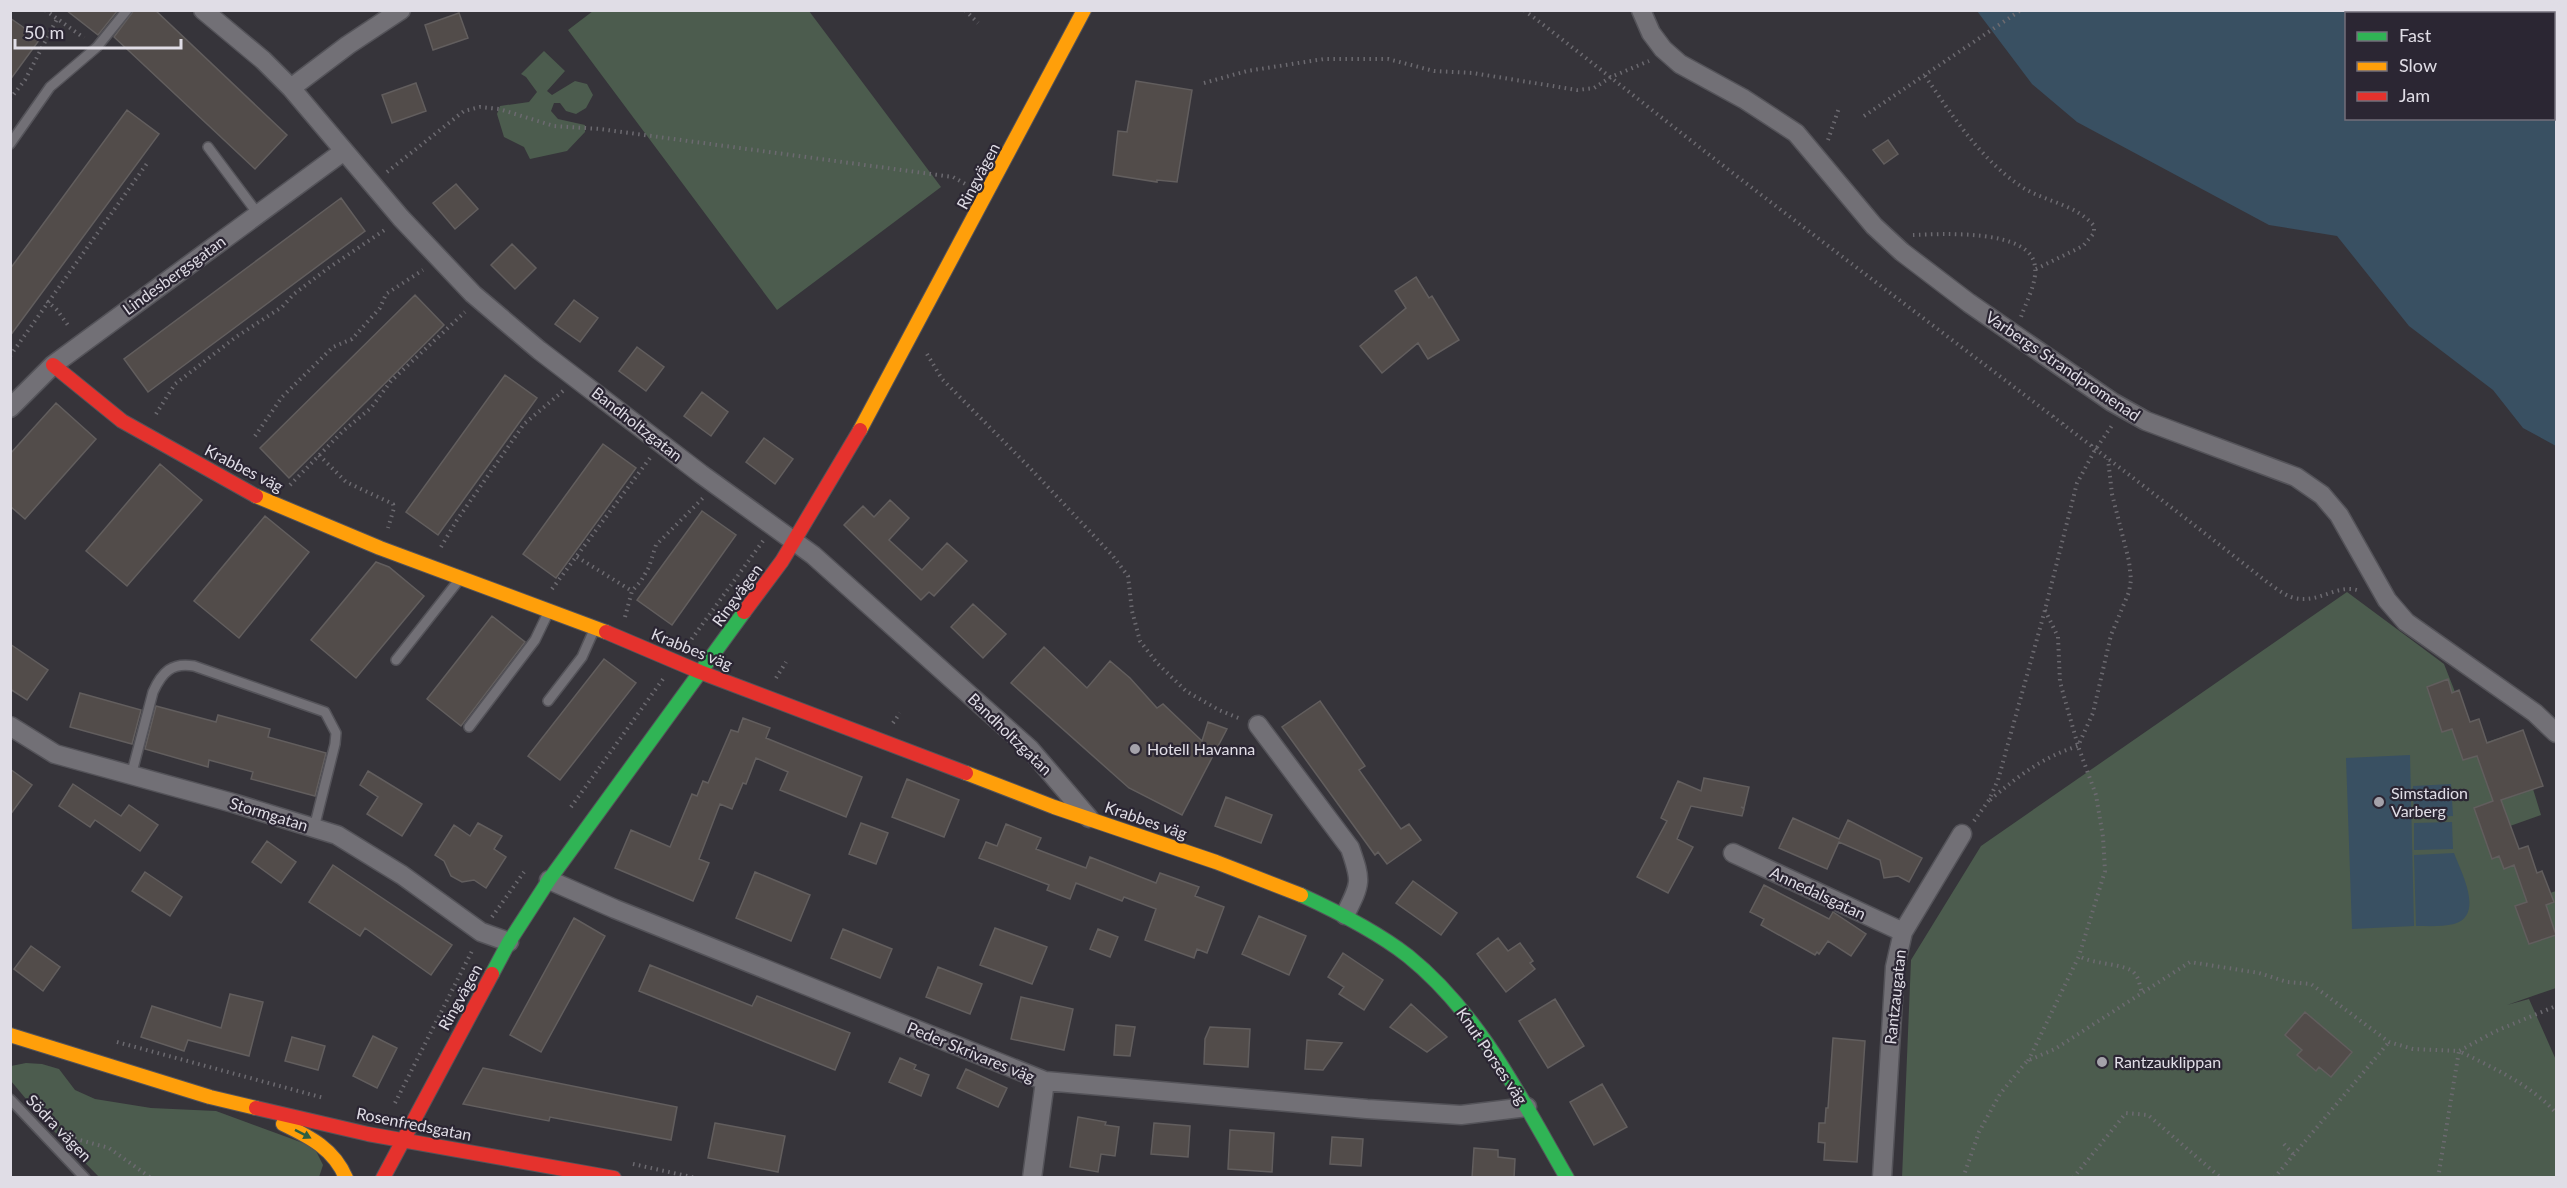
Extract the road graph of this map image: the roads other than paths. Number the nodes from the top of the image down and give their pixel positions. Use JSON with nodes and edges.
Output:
{"nodes":[{"id":1,"x":127,"y":10,"type":"edge"},
{"id":2,"x":203,"y":10,"type":"edge"},
{"id":3,"x":401,"y":10,"type":"edge"},
{"id":4,"x":1084,"y":10,"type":"edge"},
{"id":5,"x":1641,"y":10,"type":"edge"},
{"id":6,"x":291,"y":88,"type":"junction"},
{"id":7,"x":10,"y":144,"type":"edge"},
{"id":8,"x":208,"y":147,"type":"dead end"},
{"id":9,"x":344,"y":152,"type":"junction"},
{"id":10,"x":258,"y":214,"type":"junction"},
{"id":11,"x":53,"y":364,"type":"junction"},
{"id":12,"x":10,"y":408,"type":"edge"},
{"id":13,"x":795,"y":540,"type":"junction"},
{"id":14,"x":460,"y":578,"type":"junction"},
{"id":15,"x":547,"y":610,"type":"junction"},
{"id":16,"x":595,"y":628,"type":"junction"},
{"id":17,"x":396,"y":660,"type":"dead end"},
{"id":18,"x":700,"y":672,"type":"junction"},
{"id":19,"x":548,"y":701,"type":"dead end"},
{"id":20,"x":1258,"y":725,"type":"road end"},
{"id":21,"x":10,"y":726,"type":"edge"},
{"id":22,"x":469,"y":727,"type":"dead end"},
{"id":23,"x":2556,"y":733,"type":"edge"},
{"id":24,"x":131,"y":776,"type":"junction"},
{"id":25,"x":1089,"y":818,"type":"junction"},
{"id":26,"x":314,"y":828,"type":"junction"},
{"id":27,"x":1962,"y":834,"type":"road end"},
{"id":28,"x":1733,"y":853,"type":"dead end"},
{"id":29,"x":549,"y":880,"type":"junction"},
{"id":30,"x":1345,"y":915,"type":"junction"},
{"id":31,"x":1903,"y":932,"type":"junction"},
{"id":32,"x":509,"y":942,"type":"junction"},
{"id":33,"x":10,"y":1035,"type":"edge"},
{"id":34,"x":1045,"y":1081,"type":"junction"},
{"id":35,"x":210,"y":1097,"type":"junction"},
{"id":36,"x":10,"y":1099,"type":"edge"},
{"id":37,"x":1527,"y":1107,"type":"junction"},
{"id":38,"x":404,"y":1139,"type":"junction"},
{"id":39,"x":85,"y":1178,"type":"edge"},
{"id":40,"x":346,"y":1178,"type":"edge"},
{"id":41,"x":383,"y":1178,"type":"edge"},
{"id":42,"x":614,"y":1178,"type":"edge"},
{"id":43,"x":1032,"y":1178,"type":"edge"},
{"id":44,"x":1567,"y":1178,"type":"edge"},
{"id":45,"x":1882,"y":1178,"type":"edge"}],
"edges":[{"from":1,"to":7,"type":"lane"},
{"from":2,"to":6,"type":"street","name":"Bandholtzgatan"},
{"from":3,"to":6,"type":"street"},
{"from":4,"to":13,"type":"street","name":"Ringvägen"},
{"from":5,"to":23,"type":"street","name":"Varbergs Strandpromenad"},
{"from":6,"to":9,"type":"street","name":"Bandholtzgatan"},
{"from":8,"to":10,"type":"lane"},
{"from":9,"to":10,"type":"street","name":"Lindesbergsgatan"},
{"from":9,"to":13,"type":"street","name":"Bandholtzgatan"},
{"from":10,"to":11,"type":"street","name":"Lindesbergsgatan"},
{"from":11,"to":12,"type":"street","name":"Lindesbergsgatan"},
{"from":11,"to":14,"type":"street","name":"Krabbes väg"},
{"from":13,"to":18,"type":"street","name":"Ringvägen"},
{"from":13,"to":25,"type":"street","name":"Bandholtzgatan"},
{"from":14,"to":15,"type":"street","name":"Krabbes väg"},
{"from":14,"to":17,"type":"lane"},
{"from":15,"to":16,"type":"street","name":"Krabbes väg"},
{"from":15,"to":22,"type":"lane"},
{"from":16,"to":18,"type":"street","name":"Krabbes väg"},
{"from":16,"to":19,"type":"lane"},
{"from":18,"to":25,"type":"street","name":"Krabbes väg"},
{"from":18,"to":29,"type":"street","name":"Ringvägen"},
{"from":20,"to":30,"type":"street"},
{"from":21,"to":24,"type":"street","name":"Stormgatan"},
{"from":24,"to":26,"type":"street","name":"Stormgatan"},
{"from":24,"to":26,"type":"lane"},
{"from":25,"to":30,"type":"street","name":"Krabbes väg"},
{"from":26,"to":32,"type":"street","name":"Stormgatan"},
{"from":27,"to":31,"type":"street","name":"Rantzaugatan"},
{"from":28,"to":31,"type":"street","name":"Annedalsgatan"},
{"from":29,"to":32,"type":"street","name":"Ringvägen"},
{"from":29,"to":34,"type":"street","name":"Peder Skrivares väg"},
{"from":30,"to":37,"type":"street","name":"Knut Porses väg"},
{"from":31,"to":45,"type":"street","name":"Rantzaugatan"},
{"from":32,"to":38,"type":"street","name":"Ringvägen"},
{"from":33,"to":35,"type":"street","name":"Rosenfredsgatan"},
{"from":34,"to":37,"type":"street","name":"Peder Skrivares väg"},
{"from":34,"to":43,"type":"street"},
{"from":35,"to":38,"type":"street","name":"Rosenfredsgatan"},
{"from":35,"to":40,"type":"street","name":"Rosenfredsgatan","one_way":true},
{"from":36,"to":39,"type":"lane","name":"Södra vägen"},
{"from":37,"to":44,"type":"street","name":"Knut Porses väg"},
{"from":38,"to":41,"type":"street","name":"Ringvägen"},
{"from":38,"to":42,"type":"street","name":"Rosenfredsgatan"}]}
